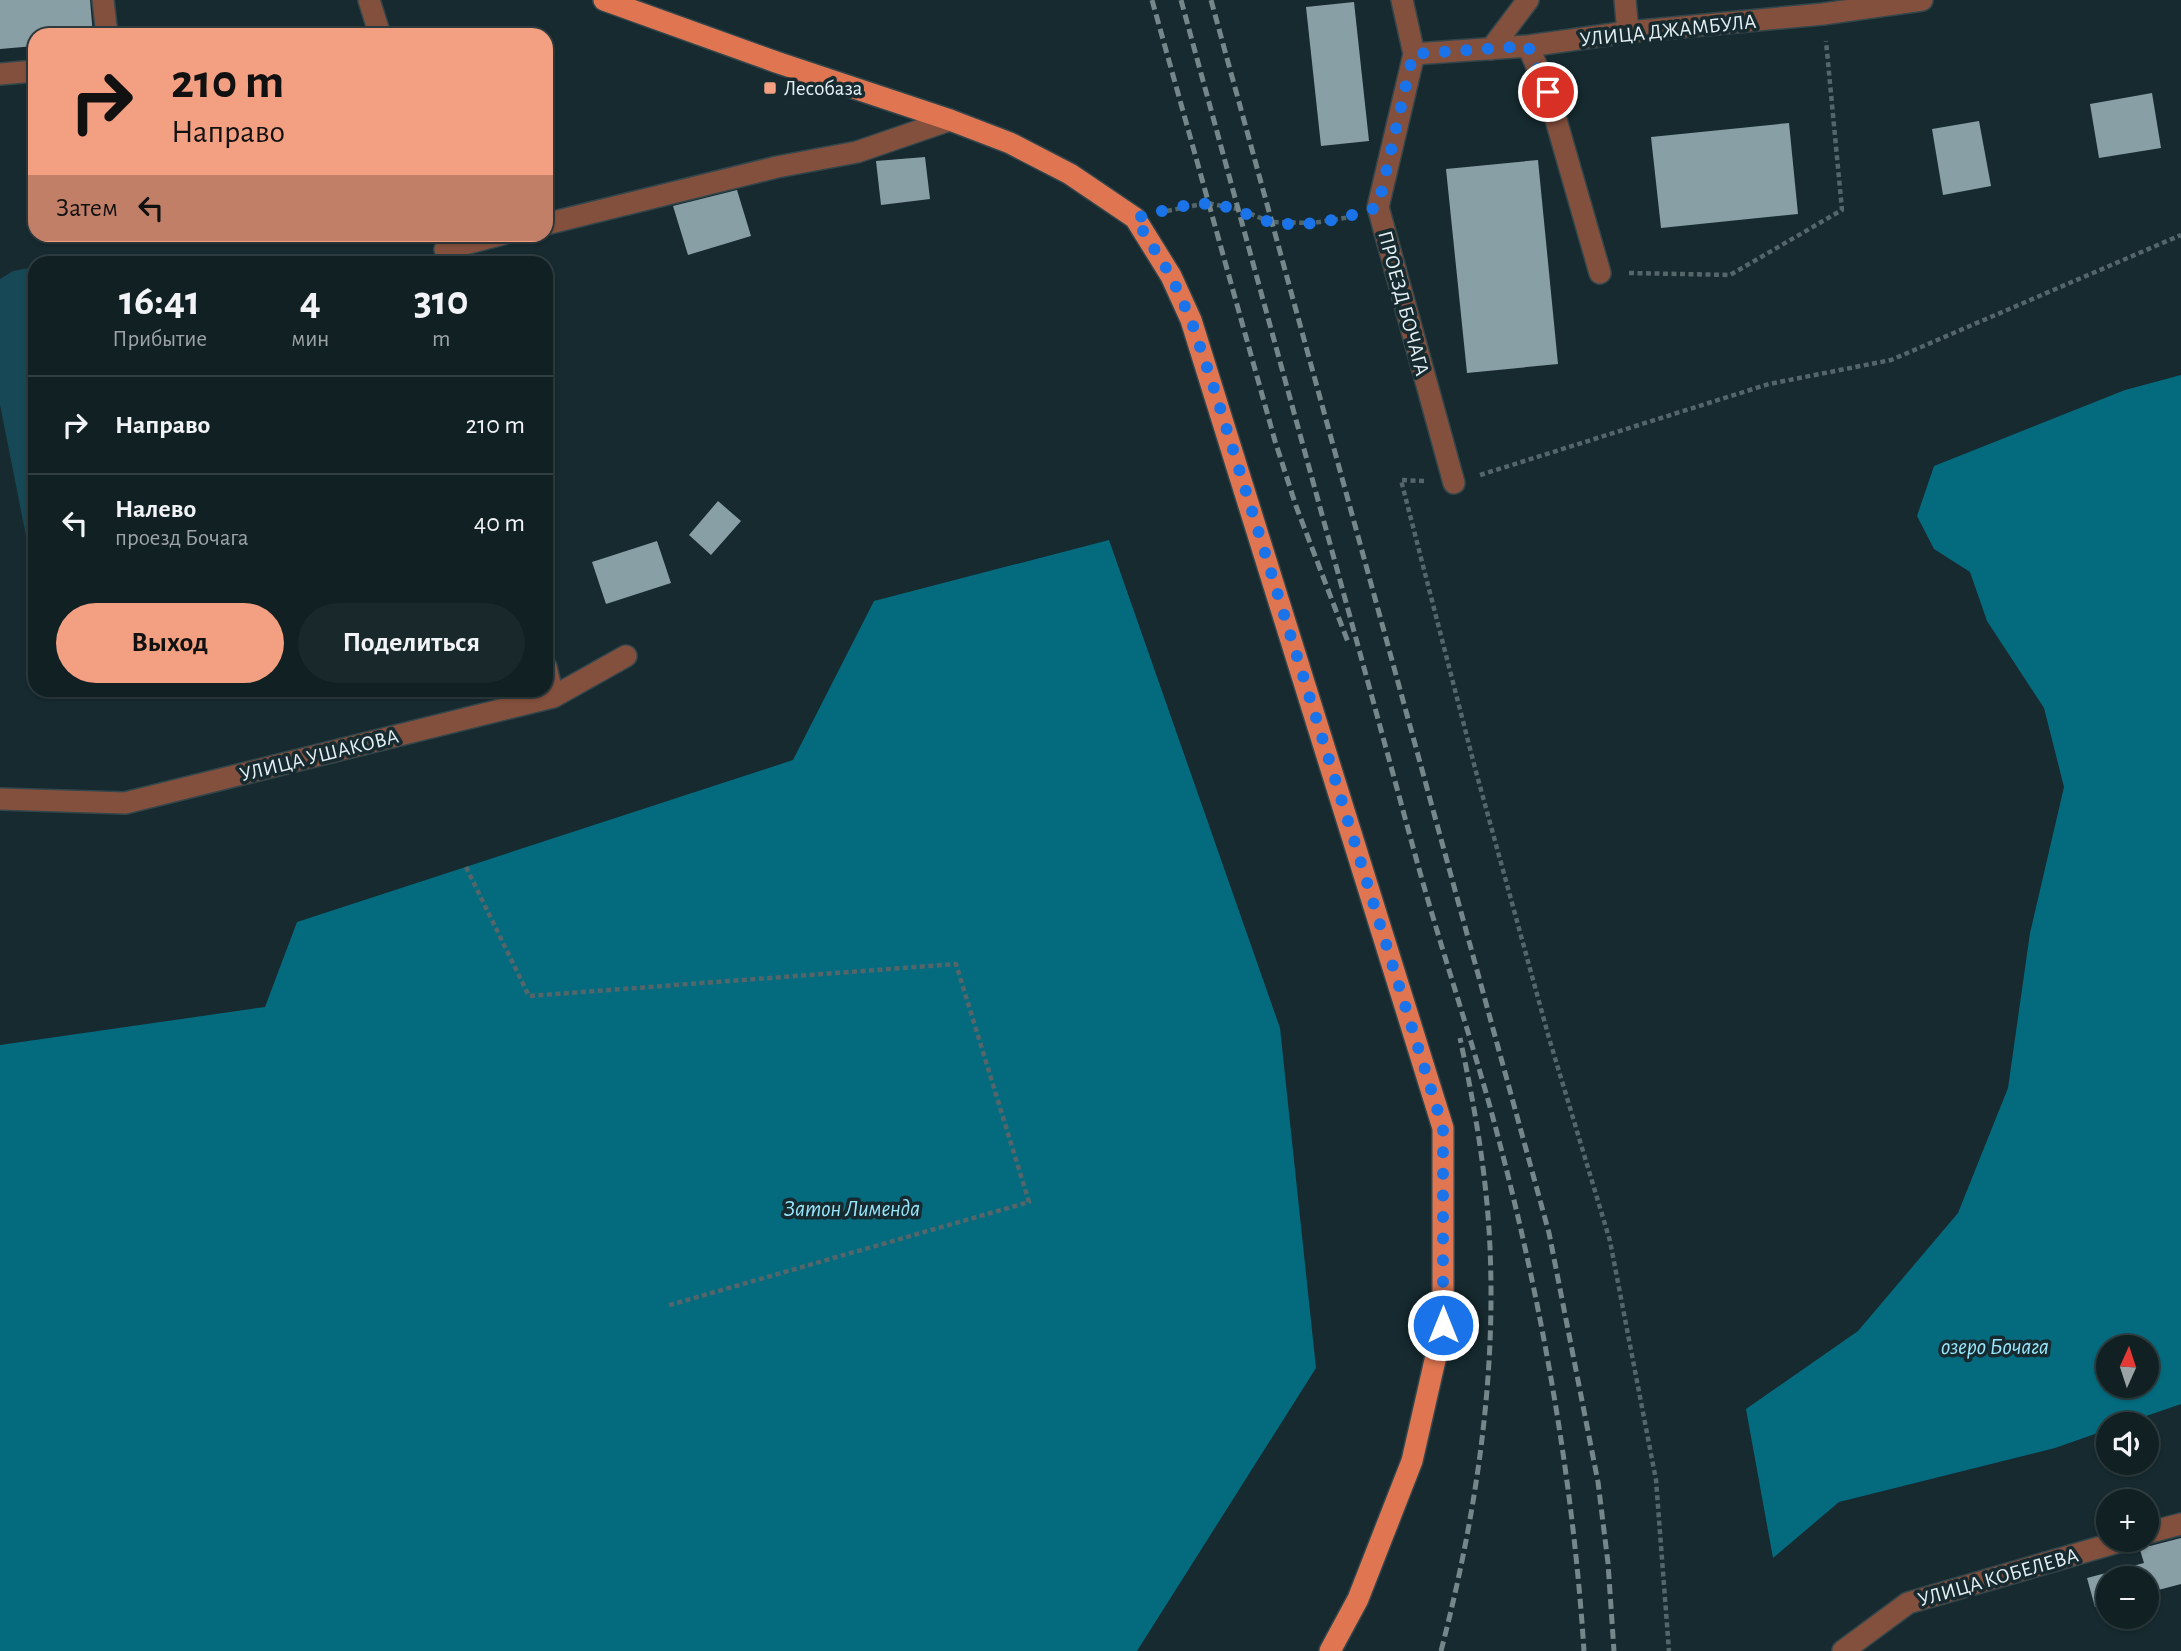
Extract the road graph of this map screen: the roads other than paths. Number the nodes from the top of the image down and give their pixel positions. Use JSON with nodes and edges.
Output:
{"nodes":[{"id":1,"x":103,"y":0,"type":"edge"},
{"id":2,"x":369,"y":0,"type":"edge"},
{"id":3,"x":604,"y":0,"type":"edge"},
{"id":4,"x":1402,"y":0,"type":"edge"},
{"id":5,"x":1528,"y":0,"type":"edge"},
{"id":6,"x":1625,"y":0,"type":"edge"},
{"id":7,"x":1923,"y":0,"type":"edge"},
{"id":8,"x":106,"y":28,"type":"edge"},
{"id":9,"x":378,"y":28,"type":"edge"},
{"id":10,"x":1628,"y":32,"type":"junction"},
{"id":11,"x":1528,"y":46,"type":"junction"},
{"id":12,"x":1491,"y":49,"type":"junction"},
{"id":13,"x":1413,"y":54,"type":"junction"},
{"id":14,"x":28,"y":72,"type":"edge"},
{"id":15,"x":0,"y":74,"type":"edge"},
{"id":16,"x":950,"y":120,"type":"junction"},
{"id":17,"x":553,"y":222,"type":"edge"},
{"id":18,"x":472,"y":242,"type":"edge"},
{"id":19,"x":445,"y":249,"type":"edge"},
{"id":20,"x":1600,"y":272,"type":"road end"},
{"id":21,"x":1454,"y":483,"type":"road end"},
{"id":22,"x":626,"y":656,"type":"dead end"},
{"id":23,"x":553,"y":697,"type":"joint"},
{"id":24,"x":0,"y":799,"type":"edge"},
{"id":25,"x":2181,"y":1524,"type":"edge"},
{"id":26,"x":2159,"y":1530,"type":"edge"},
{"id":27,"x":2096,"y":1548,"type":"edge"},
{"id":28,"x":1330,"y":1651,"type":"edge"},
{"id":29,"x":1843,"y":1651,"type":"edge"}],
"edges":[{"from":1,"to":8,"type":"street"},
{"from":2,"to":9,"type":"street"},
{"from":3,"to":16,"type":"main road"},
{"from":4,"to":13,"type":"street","name":"ПРОЕЗД БОЧАГА"},
{"from":5,"to":12,"type":"street"},
{"from":6,"to":10,"type":"street"},
{"from":7,"to":10,"type":"street","name":"УЛИЦА ДЖАМБУЛА"},
{"from":10,"to":11,"type":"street","name":"УЛИЦА ДЖАМБУЛА"},
{"from":11,"to":12,"type":"street","name":"УЛИЦА ДЖАМБУЛА"},
{"from":11,"to":20,"type":"street"},
{"from":12,"to":13,"type":"street","name":"УЛИЦА ДЖАМБУЛА"},
{"from":13,"to":21,"type":"street","name":"ПРОЕЗД БОЧАГА"},
{"from":14,"to":15,"type":"street"},
{"from":16,"to":17,"type":"street"},
{"from":16,"to":28,"type":"main road"},
{"from":18,"to":19,"type":"street"},
{"from":22,"to":23,"type":"street","name":"УЛИЦА УШАКОВА"},
{"from":23,"to":24,"type":"street","name":"УЛИЦА УШАКОВА"},
{"from":25,"to":26,"type":"street"},
{"from":27,"to":29,"type":"street","name":"УЛИЦА КОБЕЛЕВА"}]}
